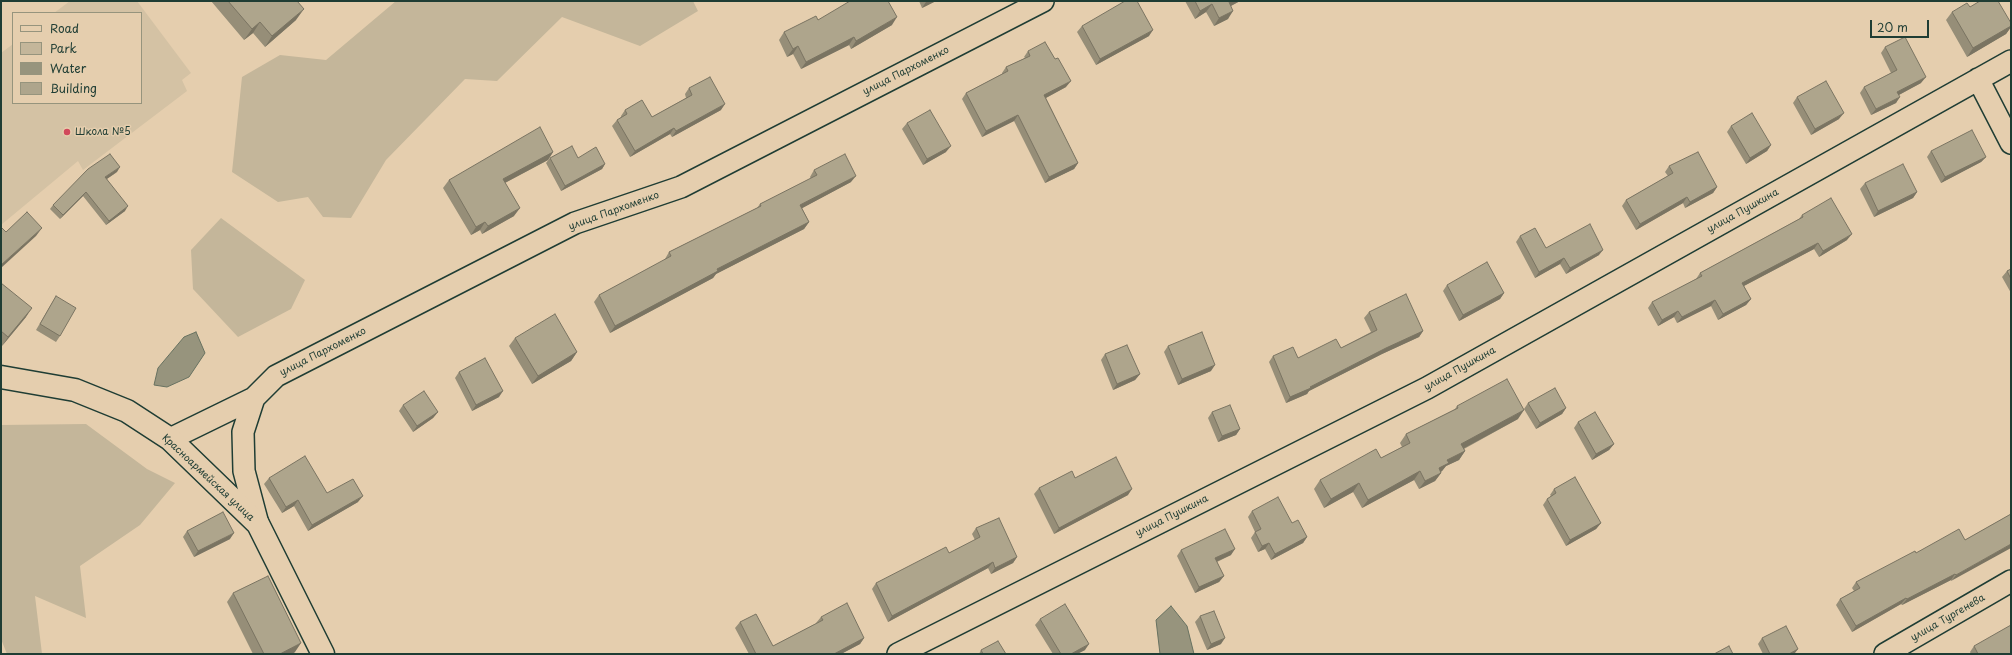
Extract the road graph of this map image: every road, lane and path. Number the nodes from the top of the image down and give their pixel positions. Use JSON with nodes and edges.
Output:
{"nodes":[{"id":1,"x":1043,"y":1,"type":"edge"},
{"id":2,"x":2011,"y":61,"type":"edge"},
{"id":3,"x":1978,"y":79,"type":"junction"},
{"id":4,"x":2011,"y":143,"type":"edge"},
{"id":5,"x":1,"y":377,"type":"edge"},
{"id":6,"x":254,"y":398,"type":"junction"},
{"id":7,"x":170,"y":439,"type":"junction"},
{"id":8,"x":258,"y":524,"type":"junction"},
{"id":9,"x":2011,"y":581,"type":"edge"},
{"id":10,"x":323,"y":654,"type":"edge"},
{"id":11,"x":898,"y":654,"type":"edge"},
{"id":12,"x":1885,"y":654,"type":"edge"}],
"edges":[{"from":1,"to":6,"type":"street","name":"улица Пархоменко"},
{"from":2,"to":3,"type":"street","name":"улица Пушкина"},
{"from":3,"to":4,"type":"street"},
{"from":3,"to":11,"type":"street","name":"улица Пушкина"},
{"from":5,"to":7,"type":"street","name":"Красноармейская улица"},
{"from":6,"to":7,"type":"street","name":"улица Пархоменко"},
{"from":6,"to":8,"type":"street"},
{"from":7,"to":8,"type":"street","name":"Красноармейская улица"},
{"from":8,"to":10,"type":"street","name":"Красноармейская улица"},
{"from":9,"to":12,"type":"street","name":"улица Тургенева"}]}
